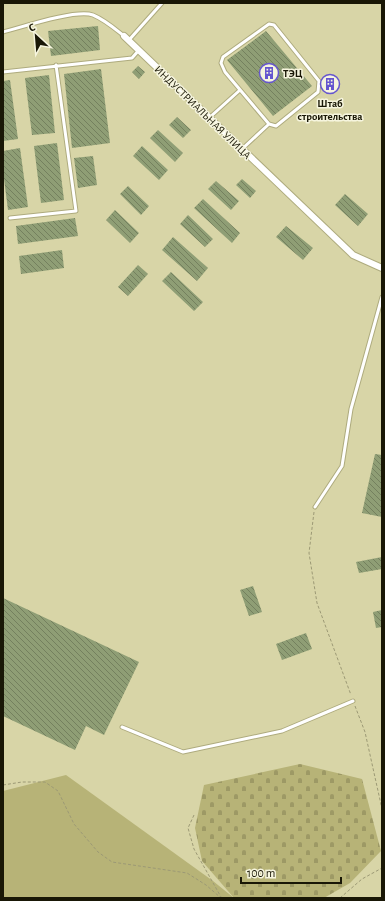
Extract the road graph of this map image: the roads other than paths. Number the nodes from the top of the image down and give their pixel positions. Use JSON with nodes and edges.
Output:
{"nodes":[{"id":1,"x":162,"y":3,"type":"edge"},
{"id":2,"x":3,"y":32,"type":"edge"},
{"id":3,"x":126,"y":38,"type":"junction"},
{"id":4,"x":138,"y":50,"type":"junction"},
{"id":5,"x":56,"y":65,"type":"junction"},
{"id":6,"x":3,"y":72,"type":"edge"},
{"id":7,"x":240,"y":90,"type":"junction"},
{"id":8,"x":209,"y":118,"type":"junction"},
{"id":9,"x":269,"y":124,"type":"junction"},
{"id":10,"x":242,"y":148,"type":"junction"},
{"id":11,"x":10,"y":218,"type":"dead end"},
{"id":12,"x":382,"y":268,"type":"edge"},
{"id":13,"x":382,"y":297,"type":"edge"},
{"id":14,"x":315,"y":507,"type":"road end"},
{"id":15,"x":353,"y":701,"type":"road end"},
{"id":16,"x":122,"y":727,"type":"dead end"}],
"edges":[{"from":1,"to":3,"type":"lane"},
{"from":2,"to":3,"type":"lane","name":"ИНДУСТРИАЛЬНАЯ УЛИЦА"},
{"from":3,"to":4,"type":"street","name":"ИНДУСТРИАЛЬНАЯ УЛИЦА"},
{"from":4,"to":5,"type":"lane"},
{"from":4,"to":8,"type":"street","name":"ИНДУСТРИАЛЬНАЯ УЛИЦА"},
{"from":5,"to":6,"type":"lane"},
{"from":5,"to":11,"type":"lane"},
{"from":7,"to":8,"type":"lane"},
{"from":7,"to":9,"type":"lane"},
{"from":7,"to":9,"type":"lane"},
{"from":8,"to":10,"type":"street","name":"ИНДУСТРИАЛЬНАЯ УЛИЦА"},
{"from":9,"to":10,"type":"lane"},
{"from":10,"to":12,"type":"street","name":"ИНДУСТРИАЛЬНАЯ УЛИЦА"},
{"from":13,"to":14,"type":"lane"},
{"from":15,"to":16,"type":"lane"}]}
